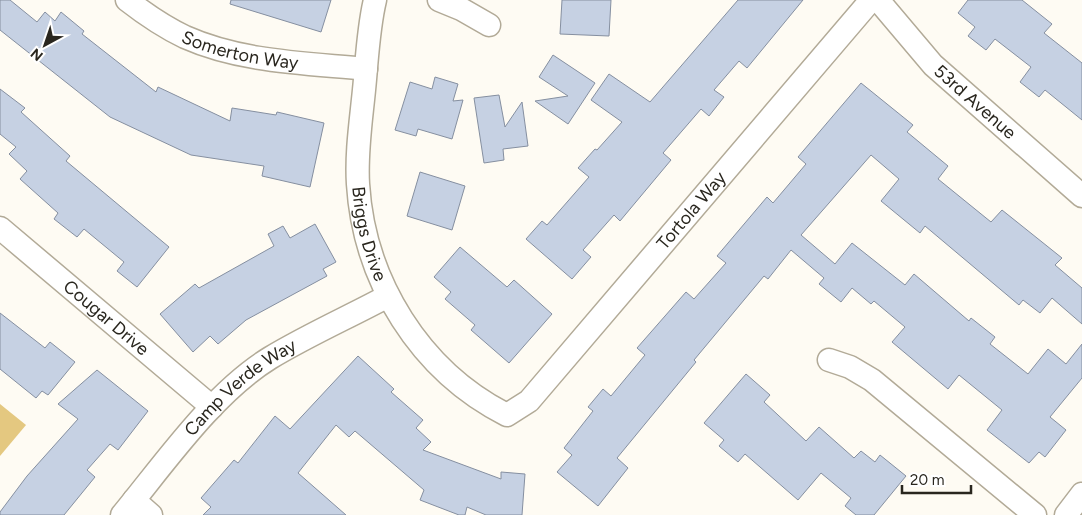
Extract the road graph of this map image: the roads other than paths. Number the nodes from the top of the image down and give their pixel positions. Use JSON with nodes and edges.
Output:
{"nodes":[{"id":1,"x":126,"y":0,"type":"edge"},
{"id":2,"x":374,"y":0,"type":"edge"},
{"id":3,"x":439,"y":0,"type":"edge"},
{"id":4,"x":871,"y":0,"type":"edge"},
{"id":5,"x":878,"y":0,"type":"edge"},
{"id":6,"x":489,"y":25,"type":"dead end"},
{"id":7,"x":366,"y":69,"type":"junction"},
{"id":8,"x":1082,"y":196,"type":"edge"},
{"id":9,"x":0,"y":228,"type":"edge"},
{"id":10,"x":388,"y":296,"type":"junction"},
{"id":11,"x":829,"y":360,"type":"dead end"},
{"id":12,"x":212,"y":407,"type":"junction"},
{"id":13,"x":507,"y":415,"type":"joint"},
{"id":14,"x":1082,"y":494,"type":"edge"},
{"id":15,"x":128,"y":508,"type":"edge"},
{"id":16,"x":151,"y":515,"type":"edge"},
{"id":17,"x":1035,"y":515,"type":"edge"},
{"id":18,"x":1066,"y":515,"type":"edge"}],
"edges":[{"from":1,"to":7,"type":"street","name":"Somerton Way"},
{"from":2,"to":7,"type":"street","name":"Briggs Drive"},
{"from":3,"to":6,"type":"street"},
{"from":4,"to":13,"type":"street","name":"Tortola Way"},
{"from":5,"to":8,"type":"street","name":"53rd Avenue"},
{"from":7,"to":10,"type":"street","name":"Briggs Drive"},
{"from":9,"to":12,"type":"street","name":"Cougar Drive"},
{"from":10,"to":12,"type":"street","name":"Camp Verde Way"},
{"from":10,"to":13,"type":"street","name":"Briggs Drive"},
{"from":11,"to":17,"type":"street"},
{"from":12,"to":15,"type":"street","name":"Camp Verde Way"},
{"from":14,"to":18,"type":"street"},
{"from":15,"to":16,"type":"street"}]}
